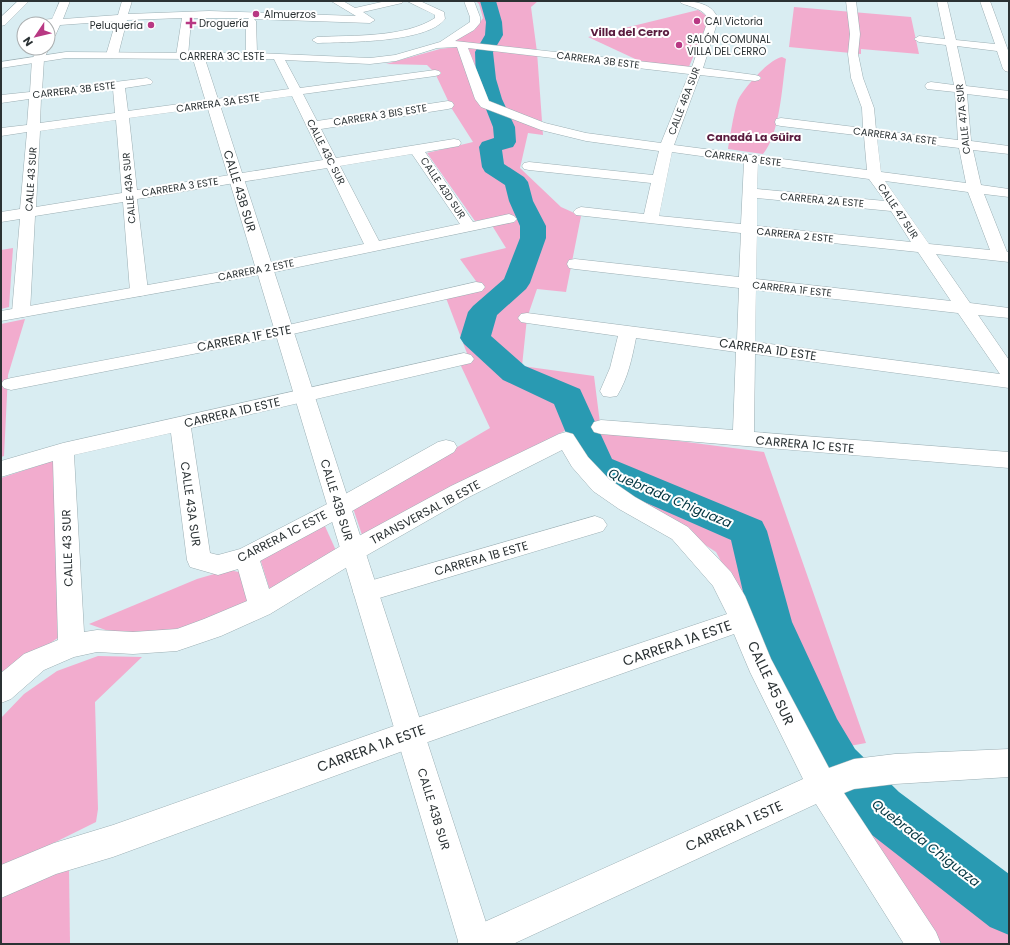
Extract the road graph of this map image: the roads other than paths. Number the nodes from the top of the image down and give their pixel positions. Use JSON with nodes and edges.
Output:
{"nodes":[{"id":1,"x":24,"y":1,"type":"edge"},
{"id":2,"x":65,"y":1,"type":"edge"},
{"id":3,"x":127,"y":1,"type":"edge"},
{"id":4,"x":219,"y":1,"type":"edge"},
{"id":5,"x":336,"y":1,"type":"edge"},
{"id":6,"x":399,"y":1,"type":"edge"},
{"id":7,"x":412,"y":1,"type":"edge"},
{"id":8,"x":469,"y":1,"type":"edge"},
{"id":9,"x":684,"y":1,"type":"edge"},
{"id":10,"x":851,"y":1,"type":"edge"},
{"id":11,"x":942,"y":1,"type":"edge"},
{"id":12,"x":985,"y":1,"type":"edge"},
{"id":13,"x":292,"y":6,"type":"dead end"},
{"id":14,"x":355,"y":11,"type":"junction"},
{"id":15,"x":223,"y":15,"type":"junction"},
{"id":16,"x":297,"y":16,"type":"junction"},
{"id":17,"x":206,"y":17,"type":"junction"},
{"id":18,"x":56,"y":19,"type":"edge"},
{"id":19,"x":186,"y":20,"type":"junction"},
{"id":20,"x":250,"y":20,"type":"junction"},
{"id":21,"x":122,"y":21,"type":"junction"},
{"id":22,"x":315,"y":24,"type":"junction"},
{"id":23,"x":369,"y":24,"type":"junction"},
{"id":24,"x":16,"y":25,"type":"edge"},
{"id":25,"x":56,"y":27,"type":"edge"},
{"id":26,"x":2,"y":28,"type":"edge"},
{"id":27,"x":970,"y":34,"type":"dead end"},
{"id":28,"x":983,"y":35,"type":"dead end"},
{"id":29,"x":997,"y":36,"type":"junction"},
{"id":30,"x":1009,"y":37,"type":"edge"},
{"id":31,"x":950,"y":38,"type":"junction"},
{"id":32,"x":317,"y":40,"type":"junction"},
{"id":33,"x":919,"y":40,"type":"dead end"},
{"id":34,"x":441,"y":44,"type":"junction"},
{"id":35,"x":461,"y":44,"type":"junction"},
{"id":36,"x":1005,"y":54,"type":"edge"},
{"id":37,"x":56,"y":55,"type":"edge"},
{"id":38,"x":112,"y":55,"type":"junction"},
{"id":39,"x":34,"y":56,"type":"edge"},
{"id":40,"x":41,"y":56,"type":"edge"},
{"id":41,"x":190,"y":56,"type":"junction"},
{"id":42,"x":252,"y":56,"type":"junction"},
{"id":43,"x":278,"y":56,"type":"junction"},
{"id":44,"x":321,"y":59,"type":"junction"},
{"id":45,"x":356,"y":61,"type":"junction"},
{"id":46,"x":1,"y":65,"type":"edge"},
{"id":47,"x":1009,"y":69,"type":"edge"},
{"id":48,"x":696,"y":71,"type":"junction"},
{"id":49,"x":435,"y":73,"type":"dead end"},
{"id":50,"x":755,"y":78,"type":"dead end"},
{"id":51,"x":147,"y":82,"type":"dead end"},
{"id":52,"x":368,"y":82,"type":"junction"},
{"id":53,"x":119,"y":85,"type":"junction"},
{"id":54,"x":931,"y":86,"type":"dead end"},
{"id":55,"x":961,"y":90,"type":"junction"},
{"id":56,"x":296,"y":93,"type":"junction"},
{"id":57,"x":36,"y":95,"type":"junction"},
{"id":58,"x":1009,"y":95,"type":"edge"},
{"id":59,"x":1,"y":99,"type":"edge"},
{"id":60,"x":213,"y":104,"type":"junction"},
{"id":61,"x":448,"y":105,"type":"dead end"},
{"id":62,"x":122,"y":116,"type":"junction"},
{"id":63,"x":781,"y":122,"type":"dead end"},
{"id":64,"x":313,"y":126,"type":"junction"},
{"id":65,"x":35,"y":127,"type":"junction"},
{"id":66,"x":1,"y":132,"type":"edge"},
{"id":67,"x":871,"y":133,"type":"junction"},
{"id":68,"x":454,"y":142,"type":"dead end"},
{"id":69,"x":965,"y":144,"type":"junction"},
{"id":70,"x":666,"y":148,"type":"junction"},
{"id":71,"x":416,"y":149,"type":"junction"},
{"id":72,"x":1009,"y":150,"type":"edge"},
{"id":73,"x":751,"y":159,"type":"junction"},
{"id":74,"x":331,"y":163,"type":"junction"},
{"id":75,"x":529,"y":166,"type":"dead end"},
{"id":76,"x":874,"y":175,"type":"junction"},
{"id":77,"x":236,"y":178,"type":"junction"},
{"id":78,"x":659,"y":180,"type":"junction"},
{"id":79,"x":974,"y":188,"type":"junction"},
{"id":80,"x":750,"y":193,"type":"junction"},
{"id":81,"x":1009,"y":193,"type":"edge"},
{"id":82,"x":130,"y":196,"type":"junction"},
{"id":83,"x":895,"y":207,"type":"junction"},
{"id":84,"x":28,"y":212,"type":"junction"},
{"id":85,"x":581,"y":212,"type":"dead end"},
{"id":86,"x":1,"y":217,"type":"edge"},
{"id":87,"x":510,"y":219,"type":"dead end"},
{"id":88,"x":651,"y":219,"type":"junction"},
{"id":89,"x":469,"y":227,"type":"junction"},
{"id":90,"x":749,"y":230,"type":"junction"},
{"id":91,"x":374,"y":247,"type":"junction"},
{"id":92,"x":924,"y":249,"type":"junction"},
{"id":93,"x":1005,"y":257,"type":"edge"},
{"id":94,"x":575,"y":264,"type":"dead end"},
{"id":95,"x":265,"y":269,"type":"junction"},
{"id":96,"x":747,"y":284,"type":"junction"},
{"id":97,"x":476,"y":287,"type":"dead end"},
{"id":98,"x":139,"y":291,"type":"junction"},
{"id":99,"x":964,"y":308,"type":"junction"},
{"id":100,"x":21,"y":312,"type":"junction"},
{"id":101,"x":1009,"y":313,"type":"edge"},
{"id":102,"x":1,"y":316,"type":"edge"},
{"id":103,"x":527,"y":318,"type":"dead end"},
{"id":104,"x":284,"y":331,"type":"junction"},
{"id":105,"x":628,"y":331,"type":"junction"},
{"id":106,"x":745,"y":346,"type":"junction"},
{"id":107,"x":464,"y":359,"type":"dead end"},
{"id":108,"x":1009,"y":374,"type":"edge"},
{"id":109,"x":1009,"y":382,"type":"edge"},
{"id":110,"x":11,"y":384,"type":"dead end"},
{"id":111,"x":610,"y":390,"type":"dead end"},
{"id":112,"x":305,"y":396,"type":"junction"},
{"id":113,"x":180,"y":424,"type":"junction"},
{"id":114,"x":601,"y":428,"type":"dead end"},
{"id":115,"x":566,"y":439,"type":"joint"},
{"id":116,"x":743,"y":439,"type":"junction"},
{"id":117,"x":446,"y":447,"type":"dead end"},
{"id":118,"x":63,"y":450,"type":"junction"},
{"id":119,"x":1009,"y":460,"type":"edge"},
{"id":120,"x":1,"y":469,"type":"edge"},
{"id":121,"x":339,"y":508,"type":"junction"},
{"id":122,"x":595,"y":525,"type":"dead end"},
{"id":123,"x":353,"y":551,"type":"junction"},
{"id":124,"x":247,"y":557,"type":"junction"},
{"id":125,"x":199,"y":560,"type":"joint"},
{"id":126,"x":366,"y":592,"type":"junction"},
{"id":127,"x":261,"y":606,"type":"junction"},
{"id":128,"x":742,"y":620,"type":"junction"},
{"id":129,"x":71,"y":646,"type":"junction"},
{"id":130,"x":1,"y":690,"type":"edge"},
{"id":131,"x":411,"y":734,"type":"junction"},
{"id":132,"x":1009,"y":763,"type":"edge"},
{"id":133,"x":838,"y":780,"type":"junction"},
{"id":134,"x":1,"y":882,"type":"edge"},
{"id":135,"x":476,"y":944,"type":"edge"},
{"id":136,"x":924,"y":944,"type":"edge"}],
"edges":[{"from":1,"to":26,"type":"street"},
{"from":2,"to":18,"type":"street"},
{"from":3,"to":21,"type":"street"},
{"from":4,"to":15,"type":"street"},
{"from":5,"to":14,"type":"street"},
{"from":6,"to":14,"type":"street"},
{"from":7,"to":32,"type":"street"},
{"from":8,"to":34,"type":"street"},
{"from":9,"to":48,"type":"street","name":"CALLE 46A SUR"},
{"from":10,"to":67,"type":"street","name":"CALLE 47 SUR"},
{"from":11,"to":31,"type":"street","name":"CALLE 47A SUR"},
{"from":12,"to":29,"type":"street"},
{"from":13,"to":16,"type":"street"},
{"from":14,"to":23,"type":"street"},
{"from":15,"to":16,"type":"street"},
{"from":15,"to":17,"type":"street"},
{"from":16,"to":23,"type":"street"},
{"from":17,"to":19,"type":"street"},
{"from":17,"to":20,"type":"street"},
{"from":17,"to":21,"type":"street"},
{"from":19,"to":21,"type":"street"},
{"from":19,"to":41,"type":"street"},
{"from":20,"to":22,"type":"street"},
{"from":20,"to":42,"type":"street"},
{"from":21,"to":25,"type":"street"},
{"from":21,"to":38,"type":"street"},
{"from":22,"to":23,"type":"street"},
{"from":22,"to":32,"type":"street"},
{"from":24,"to":26,"type":"street"},
{"from":27,"to":31,"type":"street"},
{"from":28,"to":29,"type":"street"},
{"from":29,"to":30,"type":"street"},
{"from":29,"to":36,"type":"street"},
{"from":31,"to":33,"type":"street"},
{"from":31,"to":36,"type":"street"},
{"from":31,"to":55,"type":"street","name":"CALLE 47A SUR"},
{"from":32,"to":44,"type":"street"},
{"from":34,"to":35,"type":"street","name":"CARRERA 3B ESTE"},
{"from":34,"to":45,"type":"street","name":"CARRERA 3C ESTE"},
{"from":35,"to":48,"type":"street","name":"CARRERA 3B ESTE"},
{"from":35,"to":70,"type":"street","name":"CARRERA 3 ESTE"},
{"from":36,"to":47,"type":"street"},
{"from":37,"to":38,"type":"street","name":"CARRERA 3C ESTE"},
{"from":38,"to":41,"type":"street","name":"CARRERA 3C ESTE"},
{"from":39,"to":46,"type":"street","name":"CARRERA 3C ESTE"},
{"from":40,"to":57,"type":"street","name":"CALLE 43 SUR"},
{"from":41,"to":42,"type":"street","name":"CARRERA 3C ESTE"},
{"from":41,"to":60,"type":"street","name":"CALLE 43B SUR"},
{"from":42,"to":43,"type":"street","name":"CARRERA 3C ESTE"},
{"from":43,"to":44,"type":"street","name":"CARRERA 3C ESTE"},
{"from":43,"to":56,"type":"street","name":"CALLE 43C SUR"},
{"from":44,"to":45,"type":"street","name":"CARRERA 3C ESTE"},
{"from":45,"to":52,"type":"street"},
{"from":48,"to":50,"type":"street","name":"CARRERA 3B ESTE"},
{"from":48,"to":70,"type":"street","name":"CALLE 46A SUR"},
{"from":49,"to":52,"type":"street","name":"CARRERA 3A ESTE"},
{"from":51,"to":53,"type":"street","name":"CARRERA 3B ESTE"},
{"from":52,"to":56,"type":"street","name":"CARRERA 3A ESTE"},
{"from":53,"to":57,"type":"street","name":"CARRERA 3B ESTE"},
{"from":53,"to":62,"type":"street","name":"CALLE 43A SUR"},
{"from":54,"to":55,"type":"street"},
{"from":55,"to":58,"type":"street"},
{"from":55,"to":69,"type":"street","name":"CALLE 47A SUR"},
{"from":56,"to":60,"type":"street","name":"CARRERA 3A ESTE"},
{"from":56,"to":64,"type":"street","name":"CALLE 43C SUR"},
{"from":57,"to":59,"type":"street","name":"CARRERA 3B ESTE"},
{"from":57,"to":65,"type":"street","name":"CALLE 43 SUR"},
{"from":60,"to":62,"type":"street","name":"CARRERA 3A ESTE"},
{"from":60,"to":77,"type":"street","name":"CALLE 43B SUR"},
{"from":61,"to":64,"type":"street","name":"CARRERA 3 BIS ESTE"},
{"from":62,"to":65,"type":"street","name":"CARRERA 3A ESTE"},
{"from":62,"to":82,"type":"street","name":"CALLE 43A SUR"},
{"from":63,"to":67,"type":"street","name":"CARRERA 3A ESTE"},
{"from":64,"to":74,"type":"street","name":"CALLE 43C SUR"},
{"from":65,"to":66,"type":"street","name":"CARRERA 3A ESTE"},
{"from":65,"to":84,"type":"street","name":"CALLE 43 SUR"},
{"from":67,"to":69,"type":"street","name":"CARRERA 3A ESTE"},
{"from":67,"to":76,"type":"street","name":"CALLE 47 SUR"},
{"from":68,"to":71,"type":"street","name":"CARRERA 3 ESTE"},
{"from":69,"to":72,"type":"street","name":"CARRERA 3A ESTE"},
{"from":69,"to":79,"type":"street","name":"CALLE 47A SUR"},
{"from":70,"to":73,"type":"street","name":"CARRERA 3 ESTE"},
{"from":70,"to":78,"type":"street","name":"CALLE 46A SUR"},
{"from":71,"to":74,"type":"street","name":"CARRERA 3 ESTE"},
{"from":71,"to":89,"type":"street","name":"CALLE 43D SUR"},
{"from":73,"to":76,"type":"street","name":"CARRERA 3 ESTE"},
{"from":73,"to":80,"type":"street"},
{"from":74,"to":77,"type":"street","name":"CARRERA 3 ESTE"},
{"from":74,"to":91,"type":"street","name":"CALLE 43C SUR"},
{"from":75,"to":78,"type":"street"},
{"from":76,"to":79,"type":"street","name":"CARRERA 3 ESTE"},
{"from":76,"to":83,"type":"street","name":"CALLE 47 SUR"},
{"from":77,"to":82,"type":"street","name":"CARRERA 3 ESTE"},
{"from":77,"to":95,"type":"street","name":"CALLE 43B SUR"},
{"from":78,"to":88,"type":"street","name":"CALLE 46A SUR"},
{"from":79,"to":81,"type":"street","name":"CARRERA 3 ESTE"},
{"from":79,"to":93,"type":"street","name":"CALLE 47A SUR"},
{"from":80,"to":83,"type":"street","name":"CARRERA 2A ESTE"},
{"from":80,"to":90,"type":"street"},
{"from":82,"to":84,"type":"street","name":"CARRERA 3 ESTE"},
{"from":82,"to":98,"type":"street","name":"CALLE 43A SUR"},
{"from":83,"to":92,"type":"street","name":"CALLE 47 SUR"},
{"from":84,"to":86,"type":"street","name":"CARRERA 3 ESTE"},
{"from":84,"to":100,"type":"street","name":"CALLE 43 SUR"},
{"from":85,"to":88,"type":"street","name":"CARRERA 2 ESTE"},
{"from":87,"to":89,"type":"street","name":"CARRERA 2 ESTE"},
{"from":88,"to":90,"type":"street","name":"CARRERA 2 ESTE"},
{"from":89,"to":91,"type":"street","name":"CARRERA 2 ESTE"},
{"from":90,"to":92,"type":"street","name":"CARRERA 2 ESTE"},
{"from":90,"to":96,"type":"street"},
{"from":91,"to":95,"type":"street","name":"CARRERA 2 ESTE"},
{"from":92,"to":93,"type":"street","name":"CARRERA 2 ESTE"},
{"from":92,"to":99,"type":"street","name":"CALLE 47 SUR"},
{"from":94,"to":96,"type":"street","name":"CARRERA 1F ESTE"},
{"from":95,"to":98,"type":"street","name":"CARRERA 2 ESTE"},
{"from":95,"to":104,"type":"street","name":"CALLE 43B SUR"},
{"from":96,"to":99,"type":"street","name":"CARRERA 1F ESTE"},
{"from":96,"to":106,"type":"street"},
{"from":97,"to":104,"type":"street","name":"CARRERA 1F ESTE"},
{"from":98,"to":100,"type":"street","name":"CARRERA 2 ESTE"},
{"from":99,"to":101,"type":"street","name":"CARRERA 1F ESTE"},
{"from":99,"to":108,"type":"street","name":"CALLE 47 SUR"},
{"from":100,"to":102,"type":"street","name":"CARRERA 2 ESTE"},
{"from":103,"to":105,"type":"street","name":"CARRERA 1D ESTE"},
{"from":104,"to":110,"type":"street","name":"CARRERA 1F ESTE"},
{"from":104,"to":112,"type":"street","name":"CALLE 43B SUR"},
{"from":105,"to":106,"type":"street","name":"CARRERA 1D ESTE"},
{"from":105,"to":111,"type":"street"},
{"from":106,"to":109,"type":"street","name":"CARRERA 1D ESTE"},
{"from":106,"to":116,"type":"street"},
{"from":107,"to":112,"type":"street","name":"CARRERA 1D ESTE"},
{"from":112,"to":113,"type":"street","name":"CARRERA 1D ESTE"},
{"from":112,"to":121,"type":"street","name":"CALLE 43B SUR"},
{"from":113,"to":118,"type":"street","name":"CARRERA 1D ESTE"},
{"from":113,"to":125,"type":"street","name":"CALLE 43A SUR"},
{"from":114,"to":116,"type":"street","name":"CARRERA 1C ESTE"},
{"from":115,"to":123,"type":"street","name":"TRANSVERSAL 1B ESTE"},
{"from":115,"to":128,"type":"street","name":"CALLE 45 SUR"},
{"from":116,"to":119,"type":"street","name":"CARRERA 1C ESTE"},
{"from":117,"to":121,"type":"street","name":"CARRERA 1C ESTE"},
{"from":118,"to":120,"type":"street","name":"CARRERA 1D ESTE"},
{"from":118,"to":129,"type":"street","name":"CALLE 43 SUR"},
{"from":121,"to":123,"type":"street","name":"CALLE 43B SUR"},
{"from":121,"to":124,"type":"street","name":"CARRERA 1C ESTE"},
{"from":122,"to":126,"type":"street","name":"CARRERA 1B ESTE"},
{"from":123,"to":126,"type":"street","name":"CALLE 43B SUR"},
{"from":123,"to":127,"type":"street","name":"TRANSVERSAL 1B ESTE"},
{"from":124,"to":125,"type":"street","name":"CARRERA 1C ESTE"},
{"from":124,"to":127,"type":"street"},
{"from":126,"to":131,"type":"street","name":"CALLE 43B SUR"},
{"from":127,"to":129,"type":"street","name":"TRANSVERSAL 1B ESTE"},
{"from":128,"to":131,"type":"street","name":"CARRERA 1A ESTE"},
{"from":128,"to":133,"type":"street","name":"CALLE 45 SUR"},
{"from":129,"to":130,"type":"street","name":"TRANSVERSAL 1B ESTE"},
{"from":131,"to":134,"type":"street","name":"CARRERA 1A ESTE"},
{"from":131,"to":135,"type":"street","name":"CALLE 43B SUR"},
{"from":132,"to":133,"type":"street","name":"CARRERA 1 ESTE"},
{"from":133,"to":135,"type":"street","name":"CARRERA 1 ESTE"},
{"from":133,"to":136,"type":"street","name":"CALLE 45 SUR"}]}
